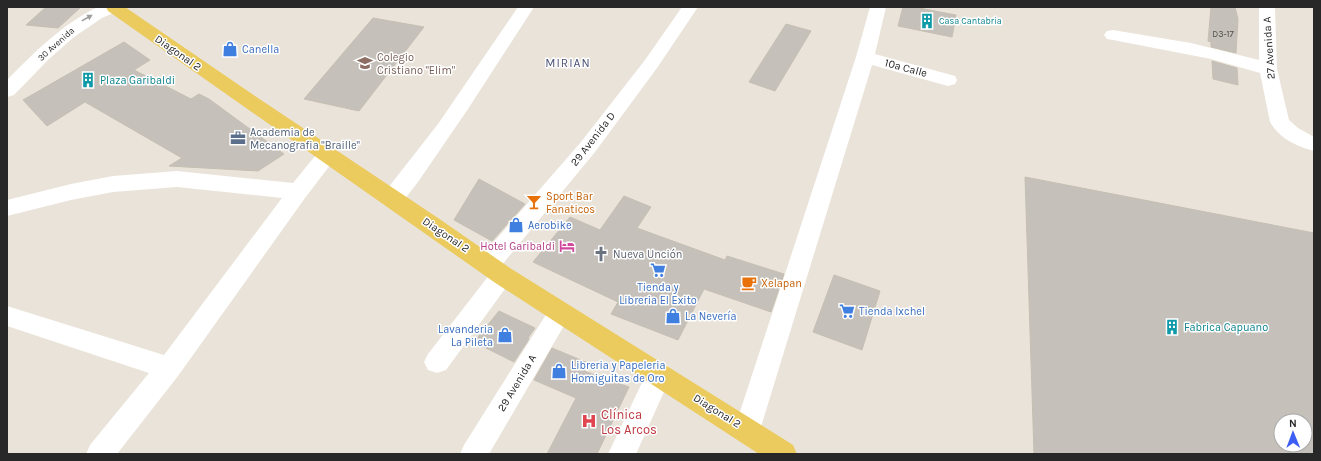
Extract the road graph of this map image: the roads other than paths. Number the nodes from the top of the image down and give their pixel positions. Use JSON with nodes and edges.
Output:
{"nodes":[{"id":1,"x":113,"y":7,"type":"edge"},
{"id":2,"x":526,"y":7,"type":"edge"},
{"id":3,"x":690,"y":7,"type":"edge"},
{"id":4,"x":878,"y":7,"type":"edge"},
{"id":5,"x":1267,"y":7,"type":"edge"},
{"id":6,"x":1113,"y":35,"type":"dead end"},
{"id":7,"x":865,"y":57,"type":"junction"},
{"id":8,"x":1268,"y":69,"type":"junction"},
{"id":9,"x":948,"y":80,"type":"dead end"},
{"id":10,"x":7,"y":91,"type":"edge"},
{"id":11,"x":1314,"y":144,"type":"edge"},
{"id":12,"x":328,"y":155,"type":"junction"},
{"id":13,"x":298,"y":192,"type":"junction"},
{"id":14,"x":392,"y":199,"type":"junction"},
{"id":15,"x":7,"y":208,"type":"edge"},
{"id":16,"x":495,"y":270,"type":"junction"},
{"id":17,"x":560,"y":312,"type":"junction"},
{"id":18,"x":7,"y":316,"type":"edge"},
{"id":19,"x":437,"y":362,"type":"dead end"},
{"id":20,"x":169,"y":368,"type":"junction"},
{"id":21,"x":659,"y":374,"type":"junction"},
{"id":22,"x":747,"y":430,"type":"junction"},
{"id":23,"x":100,"y":454,"type":"edge"},
{"id":24,"x":474,"y":454,"type":"edge"},
{"id":25,"x":622,"y":454,"type":"edge"},
{"id":26,"x":783,"y":454,"type":"edge"}],
"edges":[{"from":10,"to":1,"type":"street","name":"30 Avenida","one_way":true},
{"from":1,"to":12,"type":"main road","name":"Diagonal 2"},
{"from":2,"to":14,"type":"street"},
{"from":3,"to":16,"type":"street","name":"29 Avenida D"},
{"from":4,"to":7,"type":"street"},
{"from":5,"to":8,"type":"street","name":"27 Avenida A"},
{"from":6,"to":8,"type":"street"},
{"from":7,"to":9,"type":"street","name":"10a Calle"},
{"from":7,"to":22,"type":"street"},
{"from":8,"to":11,"type":"street","name":"27 Avenida A"},
{"from":12,"to":13,"type":"street"},
{"from":12,"to":14,"type":"main road","name":"Diagonal 2"},
{"from":13,"to":15,"type":"street"},
{"from":13,"to":20,"type":"street"},
{"from":14,"to":16,"type":"main road","name":"Diagonal 2"},
{"from":16,"to":17,"type":"main road","name":"Diagonal 2"},
{"from":16,"to":19,"type":"street","name":"29 Avenida D"},
{"from":17,"to":21,"type":"main road","name":"Diagonal 2"},
{"from":17,"to":24,"type":"street","name":"29 Avenida A"},
{"from":18,"to":20,"type":"street"},
{"from":20,"to":23,"type":"street"},
{"from":21,"to":22,"type":"main road","name":"Diagonal 2"},
{"from":21,"to":25,"type":"street"},
{"from":22,"to":26,"type":"main road","name":"Diagonal 2"}]}
